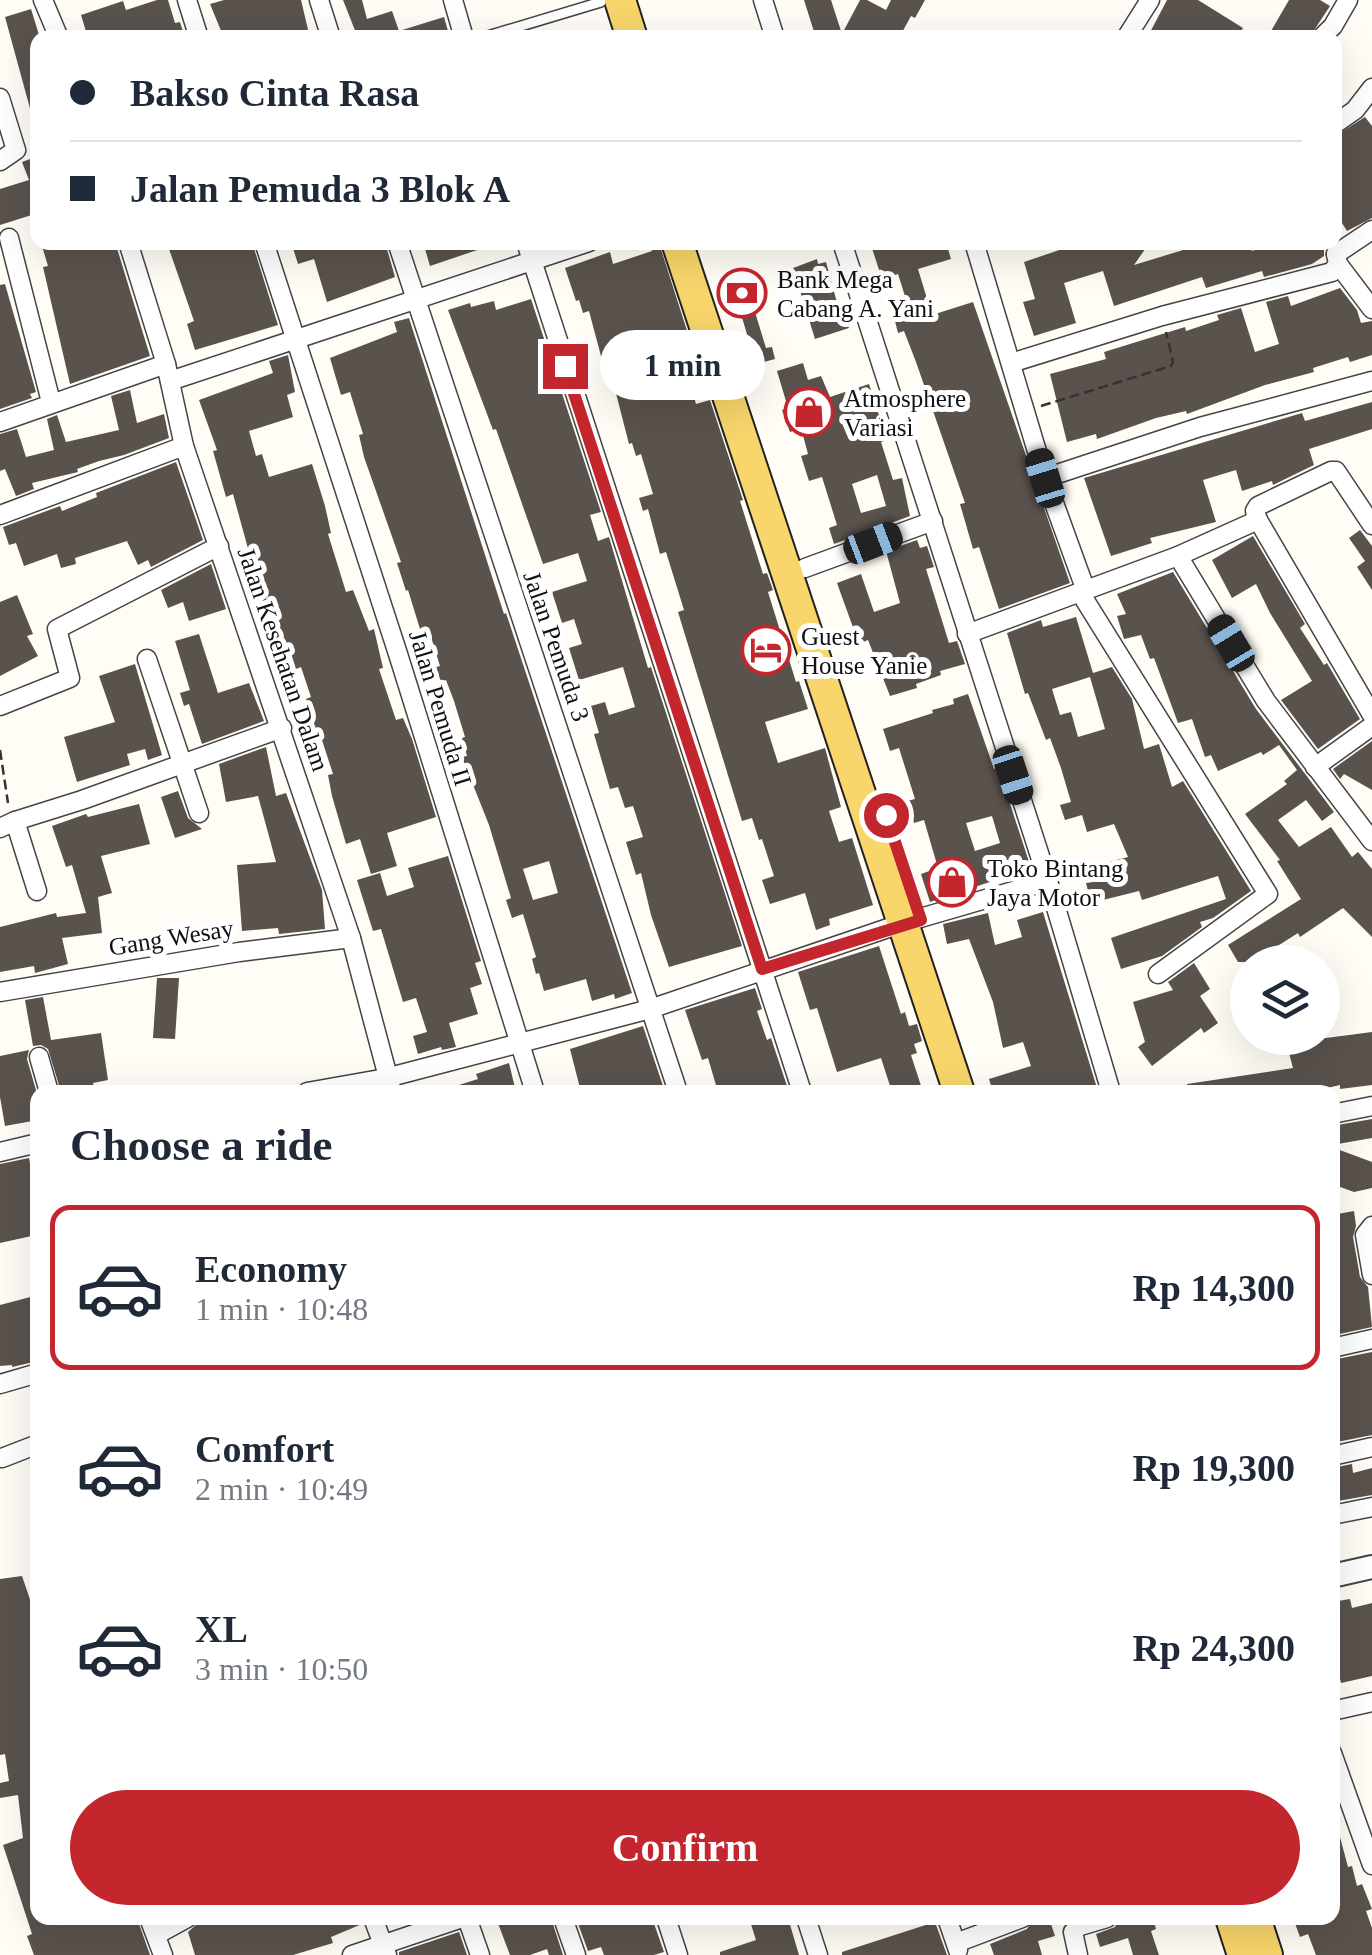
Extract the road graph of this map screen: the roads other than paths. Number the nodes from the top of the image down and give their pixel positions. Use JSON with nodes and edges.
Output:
{"nodes":[{"id":1,"x":43,"y":0,"type":"edge"},
{"id":2,"x":187,"y":0,"type":"edge"},
{"id":3,"x":318,"y":0,"type":"edge"},
{"id":4,"x":453,"y":0,"type":"edge"},
{"id":5,"x":763,"y":0,"type":"edge"},
{"id":6,"x":1150,"y":0,"type":"edge"},
{"id":7,"x":1348,"y":0,"type":"edge"},
{"id":8,"x":607,"y":1,"type":"edge"},
{"id":9,"x":56,"y":30,"type":"edge"},
{"id":10,"x":196,"y":30,"type":"edge"},
{"id":11,"x":328,"y":30,"type":"edge"},
{"id":12,"x":462,"y":30,"type":"edge"},
{"id":13,"x":508,"y":30,"type":"edge"},
{"id":14,"x":611,"y":30,"type":"edge"},
{"id":15,"x":627,"y":30,"type":"edge"},
{"id":16,"x":772,"y":30,"type":"edge"},
{"id":17,"x":1131,"y":30,"type":"edge"},
{"id":18,"x":1329,"y":30,"type":"edge"},
{"id":19,"x":1372,"y":88,"type":"edge"},
{"id":20,"x":0,"y":98,"type":"edge"},
{"id":21,"x":1342,"y":119,"type":"edge"},
{"id":22,"x":0,"y":160,"type":"edge"},
{"id":23,"x":1372,"y":230,"type":"edge"},
{"id":24,"x":10,"y":238,"type":"dead end"},
{"id":25,"x":1342,"y":249,"type":"edge"},
{"id":26,"x":130,"y":250,"type":"edge"},
{"id":27,"x":267,"y":250,"type":"edge"},
{"id":28,"x":398,"y":250,"type":"edge"},
{"id":29,"x":680,"y":250,"type":"edge"},
{"id":30,"x":701,"y":250,"type":"edge"},
{"id":31,"x":845,"y":250,"type":"edge"},
{"id":32,"x":977,"y":250,"type":"edge"},
{"id":33,"x":528,"y":251,"type":"edge"},
{"id":34,"x":1335,"y":253,"type":"edge"},
{"id":35,"x":414,"y":300,"type":"junction"},
{"id":36,"x":1372,"y":309,"type":"edge"},
{"id":37,"x":295,"y":339,"type":"junction"},
{"id":38,"x":1011,"y":363,"type":"junction"},
{"id":39,"x":168,"y":372,"type":"junction"},
{"id":40,"x":1372,"y":382,"type":"edge"},
{"id":41,"x":51,"y":402,"type":"junction"},
{"id":42,"x":0,"y":422,"type":"edge"},
{"id":43,"x":184,"y":446,"type":"junction"},
{"id":44,"x":1045,"y":478,"type":"junction"},
{"id":45,"x":0,"y":515,"type":"edge"},
{"id":46,"x":932,"y":520,"type":"junction"},
{"id":47,"x":1258,"y":520,"type":"junction"},
{"id":48,"x":1372,"y":525,"type":"edge"},
{"id":49,"x":219,"y":546,"type":"junction"},
{"id":50,"x":1178,"y":556,"type":"junction"},
{"id":51,"x":805,"y":568,"type":"junction"},
{"id":52,"x":1084,"y":592,"type":"junction"},
{"id":53,"x":967,"y":634,"type":"junction"},
{"id":54,"x":147,"y":658,"type":"dead end"},
{"id":55,"x":0,"y":706,"type":"edge"},
{"id":56,"x":1372,"y":714,"type":"edge"},
{"id":57,"x":1372,"y":726,"type":"edge"},
{"id":58,"x":282,"y":728,"type":"junction"},
{"id":59,"x":184,"y":764,"type":"junction"},
{"id":60,"x":1315,"y":766,"type":"junction"},
{"id":61,"x":199,"y":812,"type":"dead end"},
{"id":62,"x":7,"y":824,"type":"edge"},
{"id":63,"x":1372,"y":841,"type":"edge"},
{"id":64,"x":1048,"y":881,"type":"junction"},
{"id":65,"x":36,"y":891,"type":"dead end"},
{"id":66,"x":912,"y":922,"type":"junction"},
{"id":67,"x":351,"y":938,"type":"junction"},
{"id":68,"x":762,"y":969,"type":"junction"},
{"id":69,"x":1158,"y":974,"type":"dead end"},
{"id":70,"x":0,"y":992,"type":"edge"},
{"id":71,"x":650,"y":1008,"type":"junction"},
{"id":72,"x":519,"y":1044,"type":"junction"},
{"id":73,"x":39,"y":1057,"type":"dead end"},
{"id":74,"x":47,"y":1085,"type":"edge"},
{"id":75,"x":389,"y":1085,"type":"edge"},
{"id":76,"x":533,"y":1085,"type":"edge"},
{"id":77,"x":676,"y":1085,"type":"edge"},
{"id":78,"x":800,"y":1085,"type":"edge"},
{"id":79,"x":957,"y":1085,"type":"edge"},
{"id":80,"x":976,"y":1085,"type":"edge"},
{"id":81,"x":1109,"y":1085,"type":"edge"},
{"id":82,"x":1372,"y":1106,"type":"edge"},
{"id":83,"x":1340,"y":1112,"type":"edge"},
{"id":84,"x":30,"y":1146,"type":"edge"},
{"id":85,"x":0,"y":1152,"type":"edge"},
{"id":86,"x":1372,"y":1226,"type":"edge"},
{"id":87,"x":1372,"y":1276,"type":"edge"},
{"id":88,"x":1372,"y":1339,"type":"edge"},
{"id":89,"x":1340,"y":1346,"type":"edge"},
{"id":90,"x":30,"y":1375,"type":"edge"},
{"id":91,"x":0,"y":1384,"type":"edge"},
{"id":92,"x":30,"y":1447,"type":"edge"},
{"id":93,"x":1372,"y":1447,"type":"edge"},
{"id":94,"x":1340,"y":1454,"type":"edge"},
{"id":95,"x":2,"y":1458,"type":"edge"},
{"id":96,"x":1372,"y":1507,"type":"edge"},
{"id":97,"x":1340,"y":1513,"type":"edge"},
{"id":98,"x":1372,"y":1566,"type":"edge"},
{"id":99,"x":1340,"y":1574,"type":"edge"},
{"id":100,"x":1372,"y":1702,"type":"edge"},
{"id":101,"x":1340,"y":1709,"type":"edge"},
{"id":102,"x":1340,"y":1770,"type":"edge"},
{"id":103,"x":1364,"y":1821,"type":"edge"},
{"id":104,"x":1372,"y":1865,"type":"edge"},
{"id":105,"x":376,"y":1925,"type":"edge"},
{"id":106,"x":447,"y":1925,"type":"edge"},
{"id":107,"x":467,"y":1925,"type":"edge"},
{"id":108,"x":565,"y":1925,"type":"edge"},
{"id":109,"x":668,"y":1925,"type":"edge"},
{"id":110,"x":808,"y":1925,"type":"edge"},
{"id":111,"x":949,"y":1925,"type":"edge"},
{"id":112,"x":1007,"y":1925,"type":"edge"},
{"id":113,"x":1083,"y":1925,"type":"edge"},
{"id":114,"x":1232,"y":1925,"type":"edge"},
{"id":115,"x":1256,"y":1925,"type":"edge"},
{"id":116,"x":152,"y":1926,"type":"edge"},
{"id":117,"x":957,"y":1949,"type":"edge"},
{"id":118,"x":386,"y":1950,"type":"edge"},
{"id":119,"x":163,"y":1955,"type":"edge"},
{"id":120,"x":352,"y":1955,"type":"edge"},
{"id":121,"x":480,"y":1955,"type":"edge"},
{"id":122,"x":576,"y":1955,"type":"edge"},
{"id":123,"x":678,"y":1955,"type":"edge"},
{"id":124,"x":818,"y":1955,"type":"edge"},
{"id":125,"x":1078,"y":1955,"type":"edge"},
{"id":126,"x":1242,"y":1955,"type":"edge"},
{"id":127,"x":1267,"y":1955,"type":"edge"}],
"edges":[{"from":1,"to":9,"type":"street"},
{"from":2,"to":10,"type":"street"},
{"from":3,"to":11,"type":"street"},
{"from":4,"to":12,"type":"street"},
{"from":5,"to":16,"type":"street"},
{"from":6,"to":17,"type":"street"},
{"from":7,"to":18,"type":"street"},
{"from":8,"to":13,"type":"lane"},
{"from":8,"to":14,"type":"main road"},
{"from":8,"to":15,"type":"main road"},
{"from":19,"to":21,"type":"street"},
{"from":20,"to":22,"type":"street"},
{"from":23,"to":25,"type":"street"},
{"from":24,"to":41,"type":"street"},
{"from":26,"to":39,"type":"street","name":"Jalan Kesehatan Dalam"},
{"from":27,"to":37,"type":"street","name":"Jalan Pemuda II"},
{"from":28,"to":35,"type":"street","name":"Jalan Pemuda 3"},
{"from":29,"to":66,"type":"main road"},
{"from":30,"to":51,"type":"main road"},
{"from":31,"to":46,"type":"street"},
{"from":32,"to":38,"type":"street"},
{"from":33,"to":35,"type":"street"},
{"from":33,"to":68,"type":"street"},
{"from":34,"to":36,"type":"street"},
{"from":34,"to":38,"type":"street"},
{"from":35,"to":37,"type":"street"},
{"from":35,"to":71,"type":"street","name":"Jalan Pemuda 3"},
{"from":37,"to":39,"type":"street"},
{"from":37,"to":72,"type":"street","name":"Jalan Pemuda II"},
{"from":38,"to":44,"type":"street"},
{"from":39,"to":41,"type":"street"},
{"from":39,"to":43,"type":"street","name":"Jalan Kesehatan Dalam"},
{"from":40,"to":44,"type":"street"},
{"from":41,"to":42,"type":"street"},
{"from":43,"to":45,"type":"street"},
{"from":43,"to":49,"type":"street","name":"Jalan Kesehatan Dalam"},
{"from":44,"to":52,"type":"street"},
{"from":46,"to":51,"type":"street"},
{"from":46,"to":53,"type":"street"},
{"from":47,"to":48,"type":"street"},
{"from":47,"to":50,"type":"street"},
{"from":47,"to":56,"type":"street"},
{"from":49,"to":55,"type":"street"},
{"from":49,"to":58,"type":"street","name":"Jalan Kesehatan Dalam"},
{"from":50,"to":52,"type":"street"},
{"from":50,"to":60,"type":"street"},
{"from":51,"to":66,"type":"main road"},
{"from":52,"to":53,"type":"street"},
{"from":52,"to":69,"type":"street"},
{"from":53,"to":64,"type":"street"},
{"from":54,"to":59,"type":"street"},
{"from":57,"to":60,"type":"street"},
{"from":58,"to":59,"type":"street"},
{"from":58,"to":67,"type":"street","name":"Jalan Kesehatan Dalam"},
{"from":59,"to":61,"type":"street"},
{"from":59,"to":62,"type":"street"},
{"from":60,"to":63,"type":"street"},
{"from":62,"to":65,"type":"street"},
{"from":64,"to":66,"type":"street"},
{"from":64,"to":81,"type":"street"},
{"from":66,"to":68,"type":"street"},
{"from":66,"to":79,"type":"main road"},
{"from":66,"to":80,"type":"main road"},
{"from":67,"to":70,"type":"street","name":"Gang Wesay"},
{"from":67,"to":75,"type":"street","name":"Jalan Kesehatan Dalam"},
{"from":68,"to":71,"type":"street"},
{"from":68,"to":78,"type":"street"},
{"from":71,"to":72,"type":"street"},
{"from":71,"to":77,"type":"street","name":"Jalan Pemuda 3"},
{"from":72,"to":75,"type":"street"},
{"from":72,"to":76,"type":"street","name":"Jalan Pemuda II"},
{"from":73,"to":74,"type":"street"},
{"from":82,"to":83,"type":"street"},
{"from":84,"to":85,"type":"street"},
{"from":86,"to":87,"type":"street"},
{"from":88,"to":89,"type":"street"},
{"from":90,"to":91,"type":"street"},
{"from":92,"to":95,"type":"street"},
{"from":93,"to":94,"type":"street"},
{"from":96,"to":97,"type":"street"},
{"from":98,"to":99,"type":"street"},
{"from":100,"to":101,"type":"street"},
{"from":102,"to":103,"type":"street"},
{"from":103,"to":104,"type":"street"},
{"from":105,"to":118,"type":"street"},
{"from":106,"to":118,"type":"street"},
{"from":107,"to":121,"type":"street"},
{"from":108,"to":122,"type":"street"},
{"from":109,"to":123,"type":"street"},
{"from":110,"to":124,"type":"street"},
{"from":111,"to":117,"type":"street"},
{"from":112,"to":117,"type":"street"},
{"from":113,"to":125,"type":"street"},
{"from":114,"to":126,"type":"main road"},
{"from":115,"to":127,"type":"main road"},
{"from":116,"to":119,"type":"street"},
{"from":118,"to":120,"type":"street"}]}
